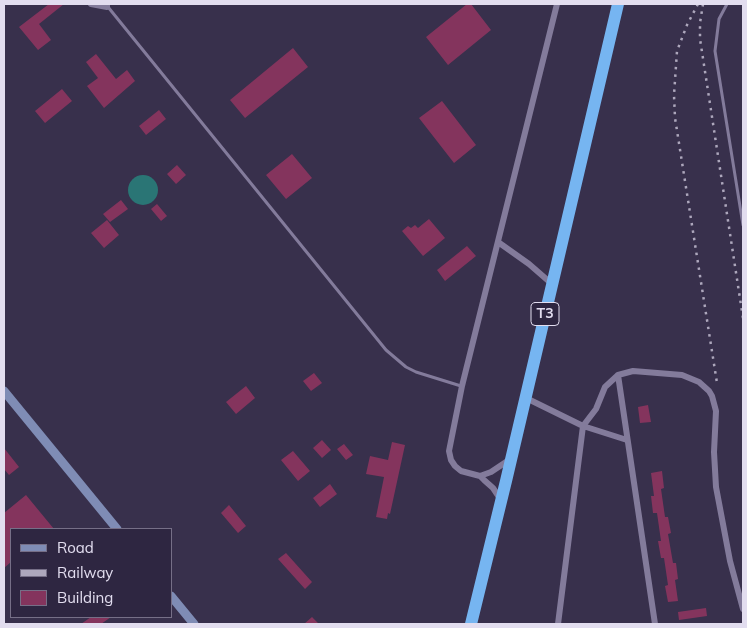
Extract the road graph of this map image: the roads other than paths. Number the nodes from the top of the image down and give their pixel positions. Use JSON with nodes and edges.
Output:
{"nodes":[{"id":1,"x":91,"y":4,"type":"edge"},
{"id":2,"x":557,"y":4,"type":"edge"},
{"id":3,"x":618,"y":4,"type":"edge"},
{"id":4,"x":727,"y":4,"type":"edge"},
{"id":5,"x":107,"y":5,"type":"edge"},
{"id":6,"x":743,"y":225,"type":"edge"},
{"id":7,"x":498,"y":242,"type":"junction"},
{"id":8,"x":552,"y":285,"type":"junction"},
{"id":9,"x":618,"y":375,"type":"junction"},
{"id":10,"x":462,"y":386,"type":"junction"},
{"id":11,"x":4,"y":391,"type":"edge"},
{"id":12,"x":526,"y":398,"type":"junction"},
{"id":13,"x":583,"y":426,"type":"junction"},
{"id":14,"x":627,"y":440,"type":"junction"},
{"id":15,"x":511,"y":458,"type":"junction"},
{"id":16,"x":480,"y":476,"type":"junction"},
{"id":17,"x":501,"y":501,"type":"junction"},
{"id":18,"x":116,"y":528,"type":"edge"},
{"id":19,"x":172,"y":597,"type":"edge"},
{"id":20,"x":743,"y":609,"type":"edge"},
{"id":21,"x":194,"y":624,"type":"edge"},
{"id":22,"x":471,"y":624,"type":"edge"},
{"id":23,"x":558,"y":624,"type":"edge"},
{"id":24,"x":655,"y":624,"type":"edge"}],
"edges":[{"from":1,"to":5,"type":"street"},
{"from":2,"to":7,"type":"street"},
{"from":3,"to":8,"type":"highway","number":"T3"},
{"from":4,"to":6,"type":"lane"},
{"from":5,"to":10,"type":"lane"},
{"from":7,"to":8,"type":"street"},
{"from":7,"to":10,"type":"street"},
{"from":8,"to":12,"type":"highway","number":"T3"},
{"from":9,"to":13,"type":"street"},
{"from":9,"to":14,"type":"street"},
{"from":9,"to":20,"type":"street"},
{"from":10,"to":16,"type":"street"},
{"from":11,"to":18,"type":"street"},
{"from":12,"to":13,"type":"street"},
{"from":12,"to":15,"type":"highway","number":"T3"},
{"from":13,"to":14,"type":"street"},
{"from":13,"to":23,"type":"street"},
{"from":14,"to":24,"type":"street"},
{"from":15,"to":16,"type":"street"},
{"from":15,"to":17,"type":"highway","number":"T3"},
{"from":16,"to":17,"type":"street"},
{"from":17,"to":22,"type":"highway","number":"T3"},
{"from":19,"to":21,"type":"street"}]}
